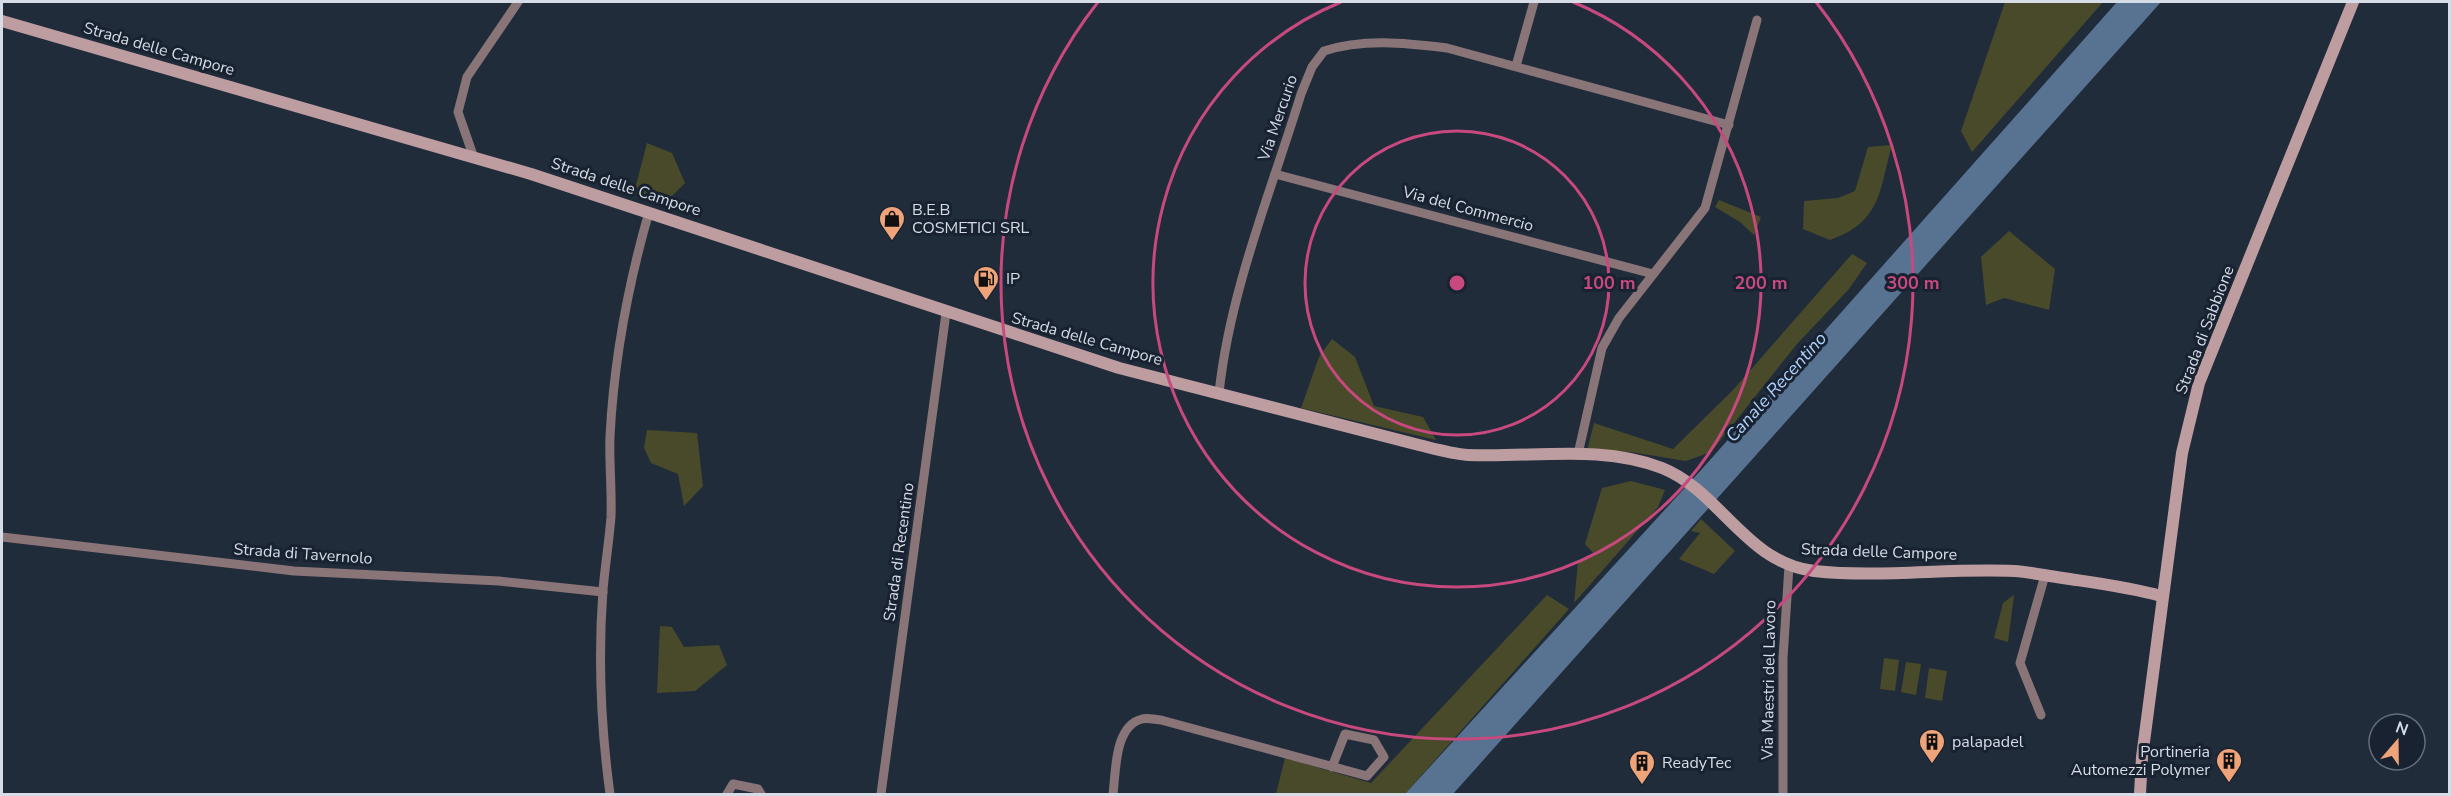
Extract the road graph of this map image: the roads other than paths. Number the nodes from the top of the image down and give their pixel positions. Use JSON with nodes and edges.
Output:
{"nodes":[{"id":1,"x":518,"y":2,"type":"edge"},
{"id":2,"x":1534,"y":2,"type":"edge"},
{"id":3,"x":2353,"y":2,"type":"edge"},
{"id":4,"x":2,"y":21,"type":"edge"},
{"id":5,"x":1757,"y":21,"type":"dead end"},
{"id":6,"x":1516,"y":66,"type":"junction"},
{"id":7,"x":1729,"y":125,"type":"junction"},
{"id":8,"x":474,"y":158,"type":"junction"},
{"id":9,"x":1275,"y":174,"type":"junction"},
{"id":10,"x":649,"y":212,"type":"junction"},
{"id":11,"x":1653,"y":274,"type":"junction"},
{"id":12,"x":946,"y":313,"type":"junction"},
{"id":13,"x":1219,"y":393,"type":"junction"},
{"id":14,"x":1578,"y":454,"type":"junction"},
{"id":15,"x":2,"y":537,"type":"edge"},
{"id":16,"x":1789,"y":566,"type":"junction"},
{"id":17,"x":2045,"y":575,"type":"junction"},
{"id":18,"x":603,"y":592,"type":"junction"},
{"id":19,"x":2162,"y":596,"type":"junction"},
{"id":20,"x":2042,"y":716,"type":"dead end"},
{"id":21,"x":1332,"y":767,"type":"junction"},
{"id":22,"x":610,"y":795,"type":"edge"},
{"id":23,"x":727,"y":795,"type":"edge"},
{"id":24,"x":761,"y":795,"type":"edge"},
{"id":25,"x":880,"y":795,"type":"edge"},
{"id":26,"x":1113,"y":795,"type":"edge"},
{"id":27,"x":1783,"y":795,"type":"edge"},
{"id":28,"x":2140,"y":795,"type":"edge"}],
"edges":[{"from":1,"to":8,"type":"street"},
{"from":2,"to":6,"type":"street"},
{"from":3,"to":19,"type":"street","name":"Strada di Sabbione"},
{"from":4,"to":8,"type":"street","name":"Strada delle Campore"},
{"from":5,"to":7,"type":"street"},
{"from":6,"to":7,"type":"street","name":"Via Mercurio"},
{"from":6,"to":9,"type":"street","name":"Via Mercurio"},
{"from":7,"to":11,"type":"street"},
{"from":8,"to":10,"type":"street","name":"Strada delle Campore"},
{"from":9,"to":11,"type":"street","name":"Via del Commercio"},
{"from":9,"to":13,"type":"street","name":"Via Mercurio"},
{"from":10,"to":12,"type":"street","name":"Strada delle Campore"},
{"from":10,"to":18,"type":"street"},
{"from":11,"to":14,"type":"street"},
{"from":12,"to":13,"type":"street","name":"Strada delle Campore"},
{"from":12,"to":25,"type":"street","name":"Strada di Recentino"},
{"from":13,"to":14,"type":"street","name":"Strada delle Campore"},
{"from":14,"to":16,"type":"street","name":"Strada delle Campore"},
{"from":15,"to":18,"type":"street","name":"Strada di Tavernolo"},
{"from":16,"to":17,"type":"street","name":"Strada delle Campore"},
{"from":16,"to":27,"type":"street","name":"Via Maestri del Lavoro"},
{"from":17,"to":19,"type":"street","name":"Strada delle Campore"},
{"from":17,"to":20,"type":"street"},
{"from":18,"to":22,"type":"street"},
{"from":19,"to":28,"type":"street","name":"Strada di Sabbione"},
{"from":21,"to":21,"type":"street"},
{"from":21,"to":26,"type":"street"},
{"from":23,"to":24,"type":"street"}]}
